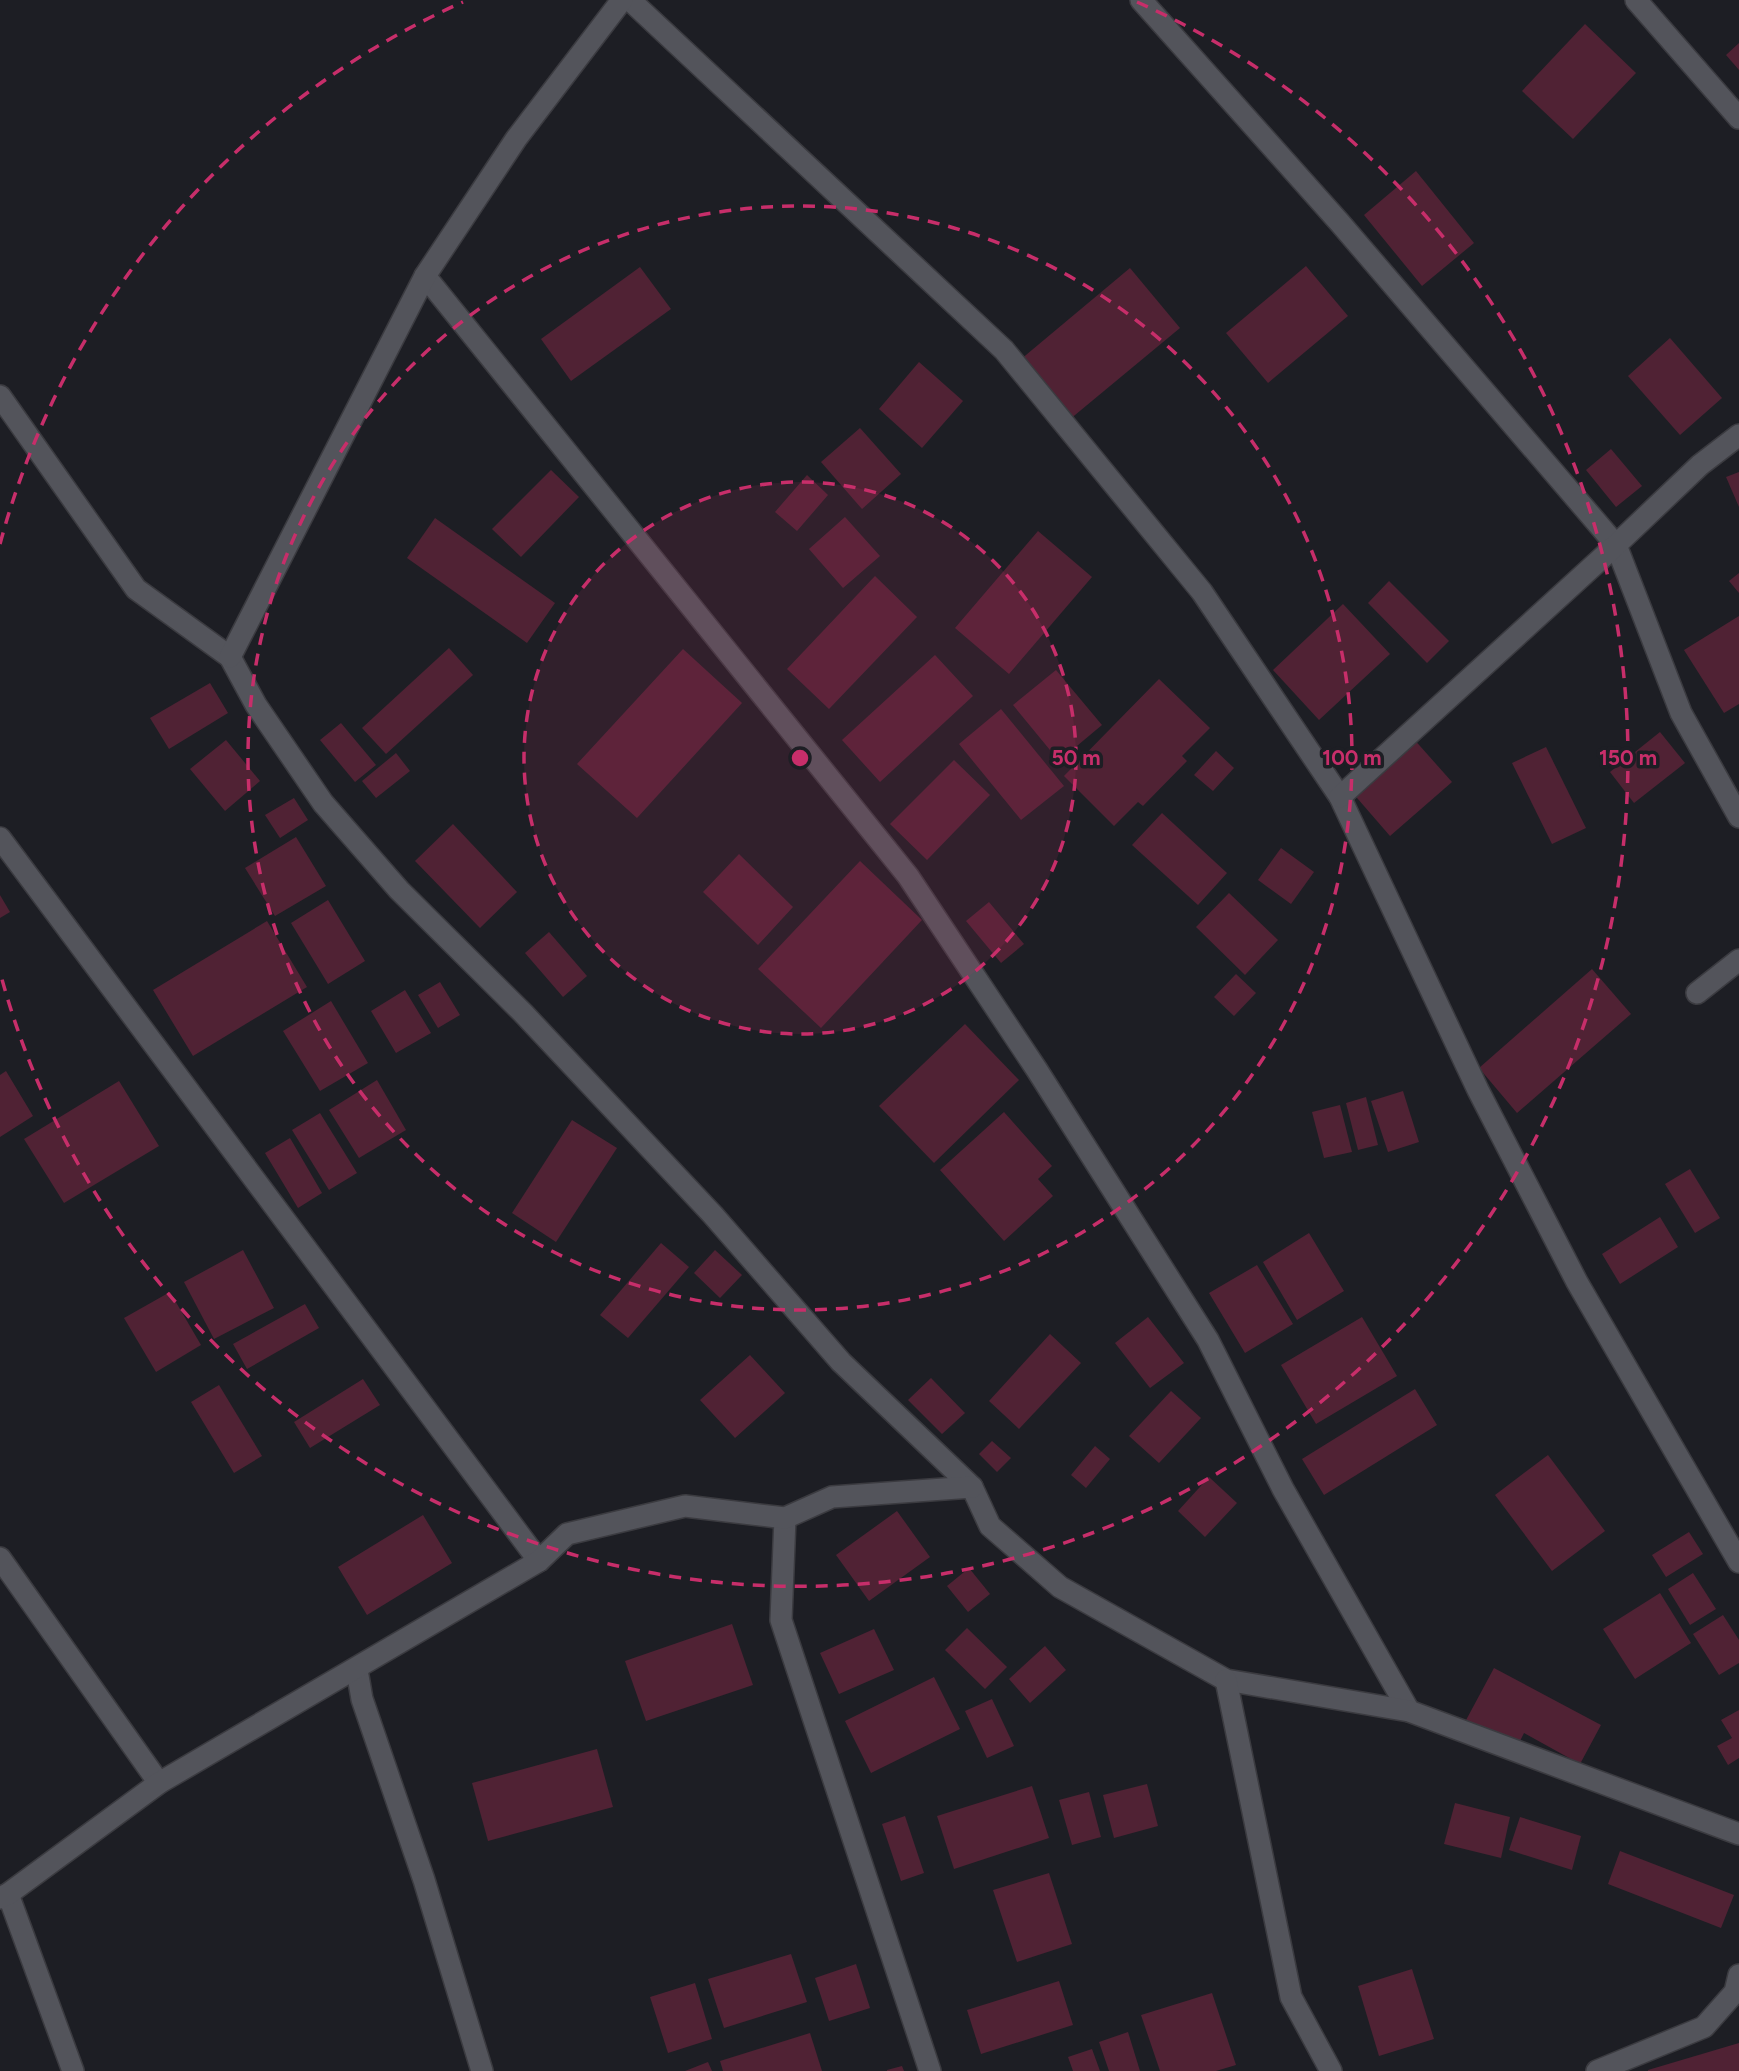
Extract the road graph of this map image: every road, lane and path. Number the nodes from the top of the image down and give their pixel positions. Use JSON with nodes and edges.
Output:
{"nodes":[{"id":1,"x":622,"y":0,"type":"edge"},
{"id":2,"x":631,"y":0,"type":"edge"},
{"id":3,"x":1141,"y":0,"type":"edge"},
{"id":4,"x":1636,"y":0,"type":"edge"},
{"id":5,"x":1739,"y":118,"type":"edge"},
{"id":6,"x":425,"y":276,"type":"junction"},
{"id":7,"x":0,"y":396,"type":"edge"},
{"id":8,"x":1739,"y":435,"type":"edge"},
{"id":9,"x":1616,"y":545,"type":"junction"},
{"id":10,"x":230,"y":657,"type":"junction"},
{"id":11,"x":1340,"y":797,"type":"junction"},
{"id":12,"x":1739,"y":817,"type":"edge"},
{"id":13,"x":0,"y":838,"type":"edge"},
{"id":14,"x":1739,"y":960,"type":"edge"},
{"id":15,"x":1697,"y":993,"type":"dead end"},
{"id":16,"x":972,"y":1487,"type":"junction"},
{"id":17,"x":785,"y":1517,"type":"junction"},
{"id":18,"x":0,"y":1558,"type":"edge"},
{"id":19,"x":539,"y":1562,"type":"junction"},
{"id":20,"x":1739,"y":1562,"type":"edge"},
{"id":21,"x":357,"y":1670,"type":"junction"},
{"id":22,"x":1226,"y":1680,"type":"junction"},
{"id":23,"x":1409,"y":1711,"type":"junction"},
{"id":24,"x":159,"y":1783,"type":"junction"},
{"id":25,"x":1739,"y":1834,"type":"edge"},
{"id":26,"x":4,"y":1896,"type":"edge"},
{"id":27,"x":1739,"y":1975,"type":"edge"},
{"id":28,"x":73,"y":2071,"type":"edge"},
{"id":29,"x":482,"y":2071,"type":"edge"},
{"id":30,"x":930,"y":2071,"type":"edge"},
{"id":31,"x":1331,"y":2071,"type":"edge"},
{"id":32,"x":1597,"y":2071,"type":"edge"}],
"edges":[{"from":1,"to":6,"type":"street"},
{"from":2,"to":11,"type":"street"},
{"from":3,"to":9,"type":"street"},
{"from":4,"to":5,"type":"street"},
{"from":6,"to":10,"type":"street"},
{"from":6,"to":23,"type":"street"},
{"from":7,"to":10,"type":"street"},
{"from":8,"to":9,"type":"street"},
{"from":9,"to":11,"type":"street"},
{"from":9,"to":12,"type":"street"},
{"from":10,"to":16,"type":"street"},
{"from":11,"to":20,"type":"street"},
{"from":13,"to":19,"type":"street"},
{"from":14,"to":15,"type":"street"},
{"from":16,"to":17,"type":"street"},
{"from":16,"to":22,"type":"street"},
{"from":17,"to":19,"type":"street"},
{"from":17,"to":30,"type":"street"},
{"from":18,"to":24,"type":"street"},
{"from":19,"to":21,"type":"street"},
{"from":21,"to":24,"type":"street"},
{"from":21,"to":29,"type":"street"},
{"from":22,"to":23,"type":"street"},
{"from":22,"to":31,"type":"street"},
{"from":23,"to":25,"type":"street"},
{"from":24,"to":26,"type":"street"},
{"from":26,"to":28,"type":"street"},
{"from":27,"to":32,"type":"street"}]}
